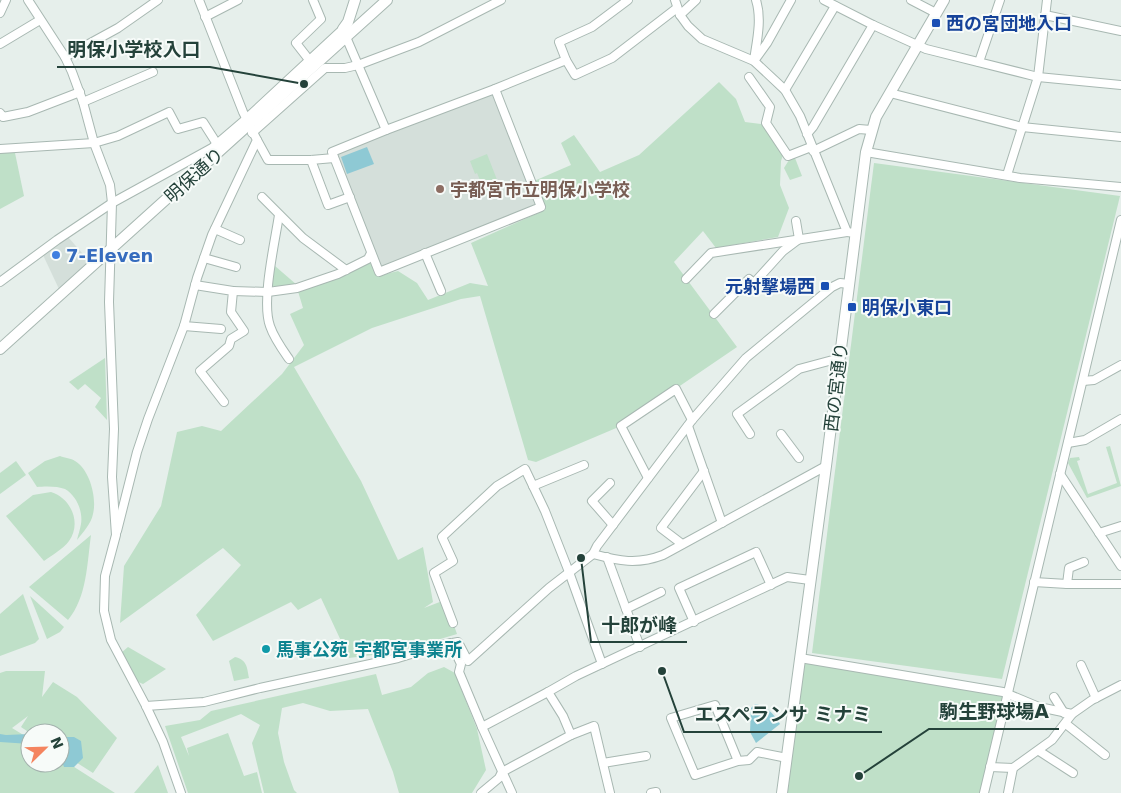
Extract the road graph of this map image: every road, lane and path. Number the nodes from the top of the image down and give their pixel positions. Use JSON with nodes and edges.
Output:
{"nodes":[{"id":1,"x":6,"y":0,"type":"edge"},
{"id":2,"x":28,"y":0,"type":"edge"},
{"id":3,"x":158,"y":0,"type":"edge"},
{"id":4,"x":199,"y":0,"type":"edge"},
{"id":5,"x":238,"y":0,"type":"edge"},
{"id":6,"x":313,"y":0,"type":"edge"},
{"id":7,"x":355,"y":0,"type":"edge"},
{"id":8,"x":387,"y":0,"type":"edge"},
{"id":9,"x":501,"y":0,"type":"edge"},
{"id":10,"x":628,"y":0,"type":"edge"},
{"id":11,"x":696,"y":0,"type":"edge"},
{"id":12,"x":756,"y":0,"type":"edge"},
{"id":13,"x":791,"y":0,"type":"edge"},
{"id":14,"x":824,"y":0,"type":"edge"},
{"id":15,"x":911,"y":0,"type":"edge"},
{"id":16,"x":944,"y":0,"type":"edge"},
{"id":17,"x":1000,"y":0,"type":"edge"},
{"id":18,"x":1047,"y":0,"type":"edge"},
{"id":19,"x":835,"y":6,"type":"junction"},
{"id":20,"x":677,"y":8,"type":"edge"},
{"id":21,"x":0,"y":10,"type":"edge"},
{"id":22,"x":936,"y":13,"type":"junction"},
{"id":23,"x":1046,"y":15,"type":"junction"},
{"id":24,"x":205,"y":18,"type":"junction"},
{"id":25,"x":40,"y":20,"type":"junction"},
{"id":26,"x":873,"y":25,"type":"junction"},
{"id":27,"x":1121,"y":31,"type":"edge"},
{"id":28,"x":344,"y":33,"type":"junction"},
{"id":29,"x":0,"y":44,"type":"edge"},
{"id":30,"x":917,"y":46,"type":"junction"},
{"id":31,"x":65,"y":58,"type":"junction"},
{"id":32,"x":566,"y":60,"type":"junction"},
{"id":33,"x":310,"y":61,"type":"junction"},
{"id":34,"x":754,"y":61,"type":"junction"},
{"id":35,"x":979,"y":62,"type":"junction"},
{"id":36,"x":358,"y":65,"type":"junction"},
{"id":37,"x":153,"y":72,"type":"dead end"},
{"id":38,"x":749,"y":77,"type":"dead end"},
{"id":39,"x":1038,"y":77,"type":"junction"},
{"id":40,"x":1121,"y":85,"type":"edge"},
{"id":41,"x":495,"y":89,"type":"junction"},
{"id":42,"x":785,"y":90,"type":"junction"},
{"id":43,"x":80,"y":92,"type":"junction"},
{"id":44,"x":890,"y":93,"type":"junction"},
{"id":45,"x":83,"y":102,"type":"junction"},
{"id":46,"x":0,"y":113,"type":"edge"},
{"id":47,"x":1022,"y":127,"type":"junction"},
{"id":48,"x":251,"y":129,"type":"junction"},
{"id":49,"x":386,"y":130,"type":"junction"},
{"id":50,"x":871,"y":130,"type":"junction"},
{"id":51,"x":807,"y":134,"type":"junction"},
{"id":52,"x":1121,"y":137,"type":"edge"},
{"id":53,"x":94,"y":143,"type":"junction"},
{"id":54,"x":217,"y":144,"type":"junction"},
{"id":55,"x":0,"y":149,"type":"edge"},
{"id":56,"x":812,"y":149,"type":"junction"},
{"id":57,"x":866,"y":152,"type":"junction"},
{"id":58,"x":334,"y":158,"type":"junction"},
{"id":59,"x":311,"y":160,"type":"junction"},
{"id":60,"x":1007,"y":175,"type":"junction"},
{"id":61,"x":1121,"y":187,"type":"edge"},
{"id":62,"x":262,"y":197,"type":"dead end"},
{"id":63,"x":350,"y":197,"type":"junction"},
{"id":64,"x":112,"y":203,"type":"junction"},
{"id":65,"x":279,"y":215,"type":"junction"},
{"id":66,"x":796,"y":220,"type":"dead end"},
{"id":67,"x":1121,"y":220,"type":"edge"},
{"id":68,"x":214,"y":229,"type":"junction"},
{"id":69,"x":851,"y":232,"type":"junction"},
{"id":70,"x":240,"y":240,"type":"dead end"},
{"id":71,"x":799,"y":240,"type":"junction"},
{"id":72,"x":110,"y":250,"type":"junction"},
{"id":73,"x":371,"y":253,"type":"junction"},
{"id":74,"x":424,"y":253,"type":"junction"},
{"id":75,"x":204,"y":258,"type":"junction"},
{"id":76,"x":236,"y":267,"type":"dead end"},
{"id":77,"x":346,"y":270,"type":"junction"},
{"id":78,"x":686,"y":278,"type":"dead end"},
{"id":79,"x":0,"y":282,"type":"edge"},
{"id":80,"x":849,"y":284,"type":"junction"},
{"id":81,"x":195,"y":285,"type":"junction"},
{"id":82,"x":233,"y":291,"type":"junction"},
{"id":83,"x":441,"y":291,"type":"dead end"},
{"id":84,"x":268,"y":292,"type":"junction"},
{"id":85,"x":714,"y":314,"type":"dead end"},
{"id":86,"x":184,"y":326,"type":"junction"},
{"id":87,"x":221,"y":329,"type":"dead end"},
{"id":88,"x":0,"y":349,"type":"edge"},
{"id":89,"x":840,"y":358,"type":"junction"},
{"id":90,"x":289,"y":359,"type":"dead end"},
{"id":91,"x":1121,"y":365,"type":"edge"},
{"id":92,"x":1083,"y":381,"type":"junction"},
{"id":93,"x":224,"y":402,"type":"dead end"},
{"id":94,"x":1121,"y":419,"type":"edge"},
{"id":95,"x":690,"y":423,"type":"junction"},
{"id":96,"x":750,"y":434,"type":"dead end"},
{"id":97,"x":781,"y":434,"type":"dead end"},
{"id":98,"x":1068,"y":443,"type":"junction"},
{"id":99,"x":799,"y":458,"type":"dead end"},
{"id":100,"x":584,"y":465,"type":"dead end"},
{"id":101,"x":826,"y":466,"type":"junction"},
{"id":102,"x":704,"y":471,"type":"junction"},
{"id":103,"x":1060,"y":474,"type":"junction"},
{"id":104,"x":648,"y":478,"type":"junction"},
{"id":105,"x":610,"y":483,"type":"dead end"},
{"id":106,"x":533,"y":486,"type":"junction"},
{"id":107,"x":722,"y":523,"type":"junction"},
{"id":108,"x":613,"y":525,"type":"junction"},
{"id":109,"x":1121,"y":526,"type":"edge"},
{"id":110,"x":1099,"y":533,"type":"junction"},
{"id":111,"x":116,"y":534,"type":"junction"},
{"id":112,"x":682,"y":544,"type":"junction"},
{"id":113,"x":594,"y":554,"type":"junction"},
{"id":114,"x":606,"y":558,"type":"junction"},
{"id":115,"x":1084,"y":562,"type":"dead end"},
{"id":116,"x":1121,"y":566,"type":"edge"},
{"id":117,"x":569,"y":572,"type":"junction"},
{"id":118,"x":810,"y":580,"type":"junction"},
{"id":119,"x":1034,"y":582,"type":"junction"},
{"id":120,"x":771,"y":584,"type":"junction"},
{"id":121,"x":1067,"y":584,"type":"junction"},
{"id":122,"x":1121,"y":584,"type":"edge"},
{"id":123,"x":661,"y":592,"type":"dead end"},
{"id":124,"x":626,"y":609,"type":"junction"},
{"id":125,"x":694,"y":622,"type":"junction"},
{"id":126,"x":453,"y":623,"type":"dead end"},
{"id":127,"x":640,"y":647,"type":"junction"},
{"id":128,"x":800,"y":658,"type":"junction"},
{"id":129,"x":465,"y":662,"type":"junction"},
{"id":130,"x":602,"y":664,"type":"junction"},
{"id":131,"x":1080,"y":665,"type":"dead end"},
{"id":132,"x":1121,"y":685,"type":"edge"},
{"id":133,"x":548,"y":692,"type":"junction"},
{"id":134,"x":1008,"y":694,"type":"junction"},
{"id":135,"x":1054,"y":697,"type":"dead end"},
{"id":136,"x":1096,"y":698,"type":"junction"},
{"id":137,"x":146,"y":706,"type":"junction"},
{"id":138,"x":1068,"y":714,"type":"junction"},
{"id":139,"x":1066,"y":724,"type":"junction"},
{"id":140,"x":482,"y":727,"type":"junction"},
{"id":141,"x":571,"y":735,"type":"junction"},
{"id":142,"x":1039,"y":751,"type":"junction"},
{"id":143,"x":1104,"y":755,"type":"dead end"},
{"id":144,"x":646,"y":756,"type":"dead end"},
{"id":145,"x":787,"y":758,"type":"junction"},
{"id":146,"x":738,"y":761,"type":"junction"},
{"id":147,"x":603,"y":763,"type":"junction"},
{"id":148,"x":990,"y":767,"type":"junction"},
{"id":149,"x":1013,"y":768,"type":"junction"},
{"id":150,"x":502,"y":772,"type":"junction"},
{"id":151,"x":1073,"y":772,"type":"dead end"},
{"id":152,"x":181,"y":793,"type":"edge"},
{"id":153,"x":481,"y":793,"type":"edge"},
{"id":154,"x":512,"y":793,"type":"edge"},
{"id":155,"x":610,"y":793,"type":"edge"},
{"id":156,"x":782,"y":793,"type":"edge"},
{"id":157,"x":984,"y":793,"type":"edge"},
{"id":158,"x":1008,"y":793,"type":"edge"}],
"edges":[{"from":1,"to":21,"type":"street"},
{"from":2,"to":25,"type":"street"},
{"from":3,"to":31,"type":"street"},
{"from":4,"to":24,"type":"street"},
{"from":5,"to":24,"type":"street"},
{"from":6,"to":33,"type":"street"},
{"from":7,"to":28,"type":"street"},
{"from":8,"to":28,"type":"street","name":"明保通り"},
{"from":9,"to":36,"type":"street"},
{"from":10,"to":32,"type":"street"},
{"from":11,"to":20,"type":"street"},
{"from":12,"to":34,"type":"street"},
{"from":13,"to":34,"type":"street"},
{"from":14,"to":19,"type":"street"},
{"from":15,"to":22,"type":"street"},
{"from":16,"to":22,"type":"street","name":"西の宮通り"},
{"from":17,"to":35,"type":"street"},
{"from":18,"to":23,"type":"street"},
{"from":19,"to":26,"type":"street"},
{"from":19,"to":42,"type":"street"},
{"from":20,"to":32,"type":"street"},
{"from":20,"to":34,"type":"street"},
{"from":22,"to":30,"type":"street","name":"西の宮通り"},
{"from":23,"to":27,"type":"street"},
{"from":23,"to":39,"type":"street"},
{"from":24,"to":48,"type":"street"},
{"from":25,"to":29,"type":"street"},
{"from":25,"to":31,"type":"street"},
{"from":26,"to":30,"type":"street"},
{"from":26,"to":51,"type":"street"},
{"from":28,"to":33,"type":"street"},
{"from":28,"to":36,"type":"street"},
{"from":28,"to":48,"type":"street","name":"明保通り"},
{"from":30,"to":35,"type":"street"},
{"from":30,"to":44,"type":"street","name":"西の宮通り"},
{"from":31,"to":43,"type":"street"},
{"from":32,"to":41,"type":"street"},
{"from":33,"to":48,"type":"street"},
{"from":34,"to":42,"type":"street"},
{"from":35,"to":39,"type":"street"},
{"from":36,"to":48,"type":"street"},
{"from":36,"to":49,"type":"street"},
{"from":37,"to":45,"type":"street"},
{"from":38,"to":56,"type":"street"},
{"from":39,"to":40,"type":"street"},
{"from":39,"to":47,"type":"street"},
{"from":41,"to":49,"type":"street"},
{"from":41,"to":74,"type":"street"},
{"from":42,"to":51,"type":"street"},
{"from":43,"to":45,"type":"street"},
{"from":43,"to":46,"type":"street"},
{"from":44,"to":47,"type":"street"},
{"from":44,"to":50,"type":"street","name":"西の宮通り"},
{"from":45,"to":53,"type":"street"},
{"from":47,"to":52,"type":"street"},
{"from":47,"to":60,"type":"street"},
{"from":48,"to":54,"type":"street"},
{"from":48,"to":59,"type":"street"},
{"from":48,"to":68,"type":"street"},
{"from":48,"to":72,"type":"street","name":"明保通り"},
{"from":49,"to":58,"type":"street"},
{"from":50,"to":56,"type":"street"},
{"from":50,"to":57,"type":"street","name":"西の宮通り"},
{"from":51,"to":56,"type":"street"},
{"from":53,"to":54,"type":"street"},
{"from":53,"to":55,"type":"street"},
{"from":53,"to":64,"type":"street"},
{"from":54,"to":64,"type":"street"},
{"from":56,"to":69,"type":"street"},
{"from":57,"to":60,"type":"street"},
{"from":57,"to":69,"type":"street","name":"西の宮通り"},
{"from":58,"to":59,"type":"street"},
{"from":58,"to":63,"type":"street"},
{"from":59,"to":63,"type":"street"},
{"from":60,"to":61,"type":"street"},
{"from":62,"to":65,"type":"street"},
{"from":63,"to":73,"type":"street"},
{"from":64,"to":72,"type":"street"},
{"from":64,"to":79,"type":"street"},
{"from":65,"to":77,"type":"street"},
{"from":65,"to":84,"type":"street"},
{"from":66,"to":71,"type":"street"},
{"from":67,"to":92,"type":"street"},
{"from":68,"to":70,"type":"street"},
{"from":68,"to":75,"type":"street"},
{"from":69,"to":71,"type":"street"},
{"from":69,"to":80,"type":"street","name":"西の宮通り"},
{"from":71,"to":78,"type":"street"},
{"from":71,"to":85,"type":"street"},
{"from":72,"to":88,"type":"street","name":"明保通り"},
{"from":72,"to":111,"type":"street"},
{"from":73,"to":74,"type":"street"},
{"from":73,"to":77,"type":"street"},
{"from":74,"to":83,"type":"street"},
{"from":75,"to":76,"type":"street"},
{"from":75,"to":81,"type":"street"},
{"from":77,"to":84,"type":"street"},
{"from":80,"to":89,"type":"street","name":"西の宮通り"},
{"from":80,"to":95,"type":"street"},
{"from":81,"to":82,"type":"street"},
{"from":81,"to":86,"type":"street"},
{"from":82,"to":84,"type":"street"},
{"from":82,"to":93,"type":"street"},
{"from":84,"to":90,"type":"street"},
{"from":86,"to":87,"type":"street"},
{"from":86,"to":111,"type":"street"},
{"from":89,"to":96,"type":"street"},
{"from":89,"to":101,"type":"street","name":"西の宮通り"},
{"from":91,"to":92,"type":"street"},
{"from":92,"to":98,"type":"street"},
{"from":94,"to":98,"type":"street"},
{"from":95,"to":102,"type":"street"},
{"from":95,"to":104,"type":"street"},
{"from":95,"to":104,"type":"street"},
{"from":97,"to":99,"type":"street"},
{"from":98,"to":103,"type":"street"},
{"from":100,"to":106,"type":"street"},
{"from":101,"to":107,"type":"street"},
{"from":101,"to":118,"type":"street","name":"西の宮通り"},
{"from":102,"to":107,"type":"street"},
{"from":102,"to":112,"type":"street"},
{"from":103,"to":110,"type":"street"},
{"from":103,"to":119,"type":"street"},
{"from":104,"to":108,"type":"street"},
{"from":105,"to":108,"type":"street"},
{"from":106,"to":117,"type":"street"},
{"from":106,"to":126,"type":"street"},
{"from":107,"to":112,"type":"street"},
{"from":108,"to":113,"type":"street"},
{"from":109,"to":110,"type":"street"},
{"from":110,"to":116,"type":"street"},
{"from":111,"to":137,"type":"street"},
{"from":112,"to":114,"type":"street"},
{"from":113,"to":114,"type":"street"},
{"from":113,"to":117,"type":"street"},
{"from":114,"to":124,"type":"street"},
{"from":115,"to":121,"type":"street"},
{"from":117,"to":129,"type":"street"},
{"from":117,"to":130,"type":"street"},
{"from":118,"to":120,"type":"street"},
{"from":118,"to":128,"type":"street","name":"西の宮通り"},
{"from":119,"to":121,"type":"street"},
{"from":119,"to":134,"type":"street"},
{"from":120,"to":125,"type":"street"},
{"from":120,"to":125,"type":"street"},
{"from":121,"to":122,"type":"street"},
{"from":123,"to":124,"type":"street"},
{"from":124,"to":127,"type":"street"},
{"from":125,"to":127,"type":"street"},
{"from":127,"to":130,"type":"street"},
{"from":128,"to":134,"type":"street"},
{"from":128,"to":145,"type":"street","name":"西の宮通り"},
{"from":129,"to":137,"type":"street"},
{"from":129,"to":140,"type":"street"},
{"from":130,"to":133,"type":"street"},
{"from":131,"to":136,"type":"street"},
{"from":132,"to":136,"type":"street"},
{"from":133,"to":140,"type":"street"},
{"from":133,"to":141,"type":"street"},
{"from":134,"to":138,"type":"street"},
{"from":134,"to":148,"type":"street"},
{"from":135,"to":138,"type":"street"},
{"from":136,"to":138,"type":"street"},
{"from":137,"to":152,"type":"street"},
{"from":138,"to":139,"type":"street"},
{"from":139,"to":142,"type":"street"},
{"from":139,"to":143,"type":"street"},
{"from":140,"to":150,"type":"street"},
{"from":141,"to":147,"type":"street"},
{"from":141,"to":150,"type":"street"},
{"from":142,"to":149,"type":"street"},
{"from":142,"to":151,"type":"street"},
{"from":144,"to":147,"type":"street"},
{"from":145,"to":146,"type":"street"},
{"from":145,"to":156,"type":"street","name":"西の宮通り"},
{"from":146,"to":146,"type":"street"},
{"from":147,"to":155,"type":"street"},
{"from":148,"to":149,"type":"street"},
{"from":148,"to":157,"type":"street"},
{"from":149,"to":158,"type":"street"},
{"from":150,"to":153,"type":"street"},
{"from":150,"to":154,"type":"street"}]}
